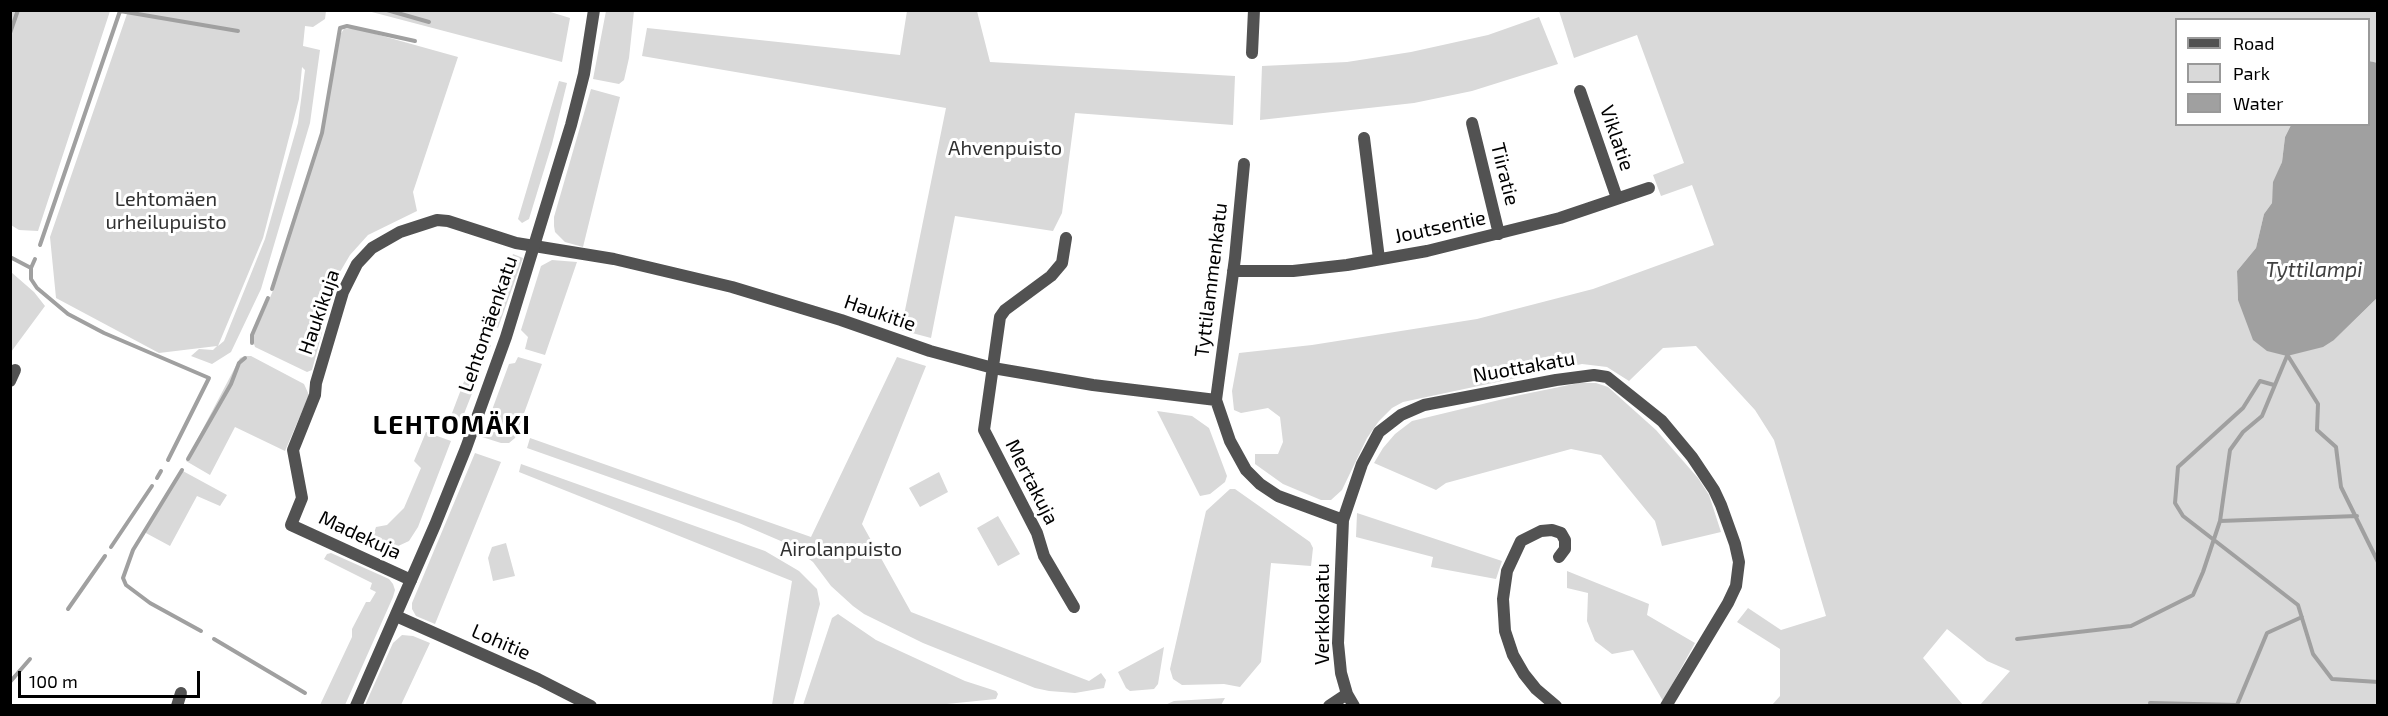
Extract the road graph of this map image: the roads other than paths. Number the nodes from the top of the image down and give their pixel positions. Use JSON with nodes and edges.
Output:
{"nodes":[{"id":1,"x":594,"y":10,"type":"edge"},
{"id":2,"x":1254,"y":10,"type":"edge"},
{"id":3,"x":1252,"y":53,"type":"dead end"},
{"id":4,"x":1580,"y":91,"type":"dead end"},
{"id":5,"x":1472,"y":123,"type":"dead end"},
{"id":6,"x":1364,"y":138,"type":"dead end"},
{"id":7,"x":1244,"y":164,"type":"dead end"},
{"id":8,"x":1649,"y":188,"type":"dead end"},
{"id":9,"x":1617,"y":198,"type":"junction"},
{"id":10,"x":1499,"y":234,"type":"junction"},
{"id":11,"x":1066,"y":238,"type":"dead end"},
{"id":12,"x":536,"y":246,"type":"junction"},
{"id":13,"x":1379,"y":260,"type":"junction"},
{"id":14,"x":1233,"y":271,"type":"junction"},
{"id":15,"x":993,"y":368,"type":"junction"},
{"id":16,"x":1216,"y":400,"type":"junction"},
{"id":17,"x":1343,"y":520,"type":"junction"},
{"id":18,"x":291,"y":525,"type":"joint"},
{"id":19,"x":1559,"y":557,"type":"dead end"},
{"id":20,"x":411,"y":580,"type":"junction"},
{"id":21,"x":1074,"y":607,"type":"dead end"},
{"id":22,"x":396,"y":616,"type":"junction"},
{"id":23,"x":181,"y":693,"type":"dead end"},
{"id":24,"x":1347,"y":694,"type":"junction"},
{"id":25,"x":177,"y":705,"type":"edge"},
{"id":26,"x":356,"y":705,"type":"edge"},
{"id":27,"x":591,"y":705,"type":"edge"},
{"id":28,"x":1329,"y":705,"type":"edge"},
{"id":29,"x":1354,"y":705,"type":"edge"},
{"id":30,"x":1556,"y":705,"type":"edge"},
{"id":31,"x":1666,"y":705,"type":"edge"}],
"edges":[{"from":1,"to":12,"type":"street","name":"Lehtomäenkatu"},
{"from":2,"to":3,"type":"street"},
{"from":4,"to":9,"type":"street","name":"Viklatie"},
{"from":5,"to":10,"type":"street","name":"Tiiratie"},
{"from":6,"to":13,"type":"street"},
{"from":7,"to":14,"type":"street","name":"Tyttilammenkatu"},
{"from":8,"to":9,"type":"street","name":"Joutsentie"},
{"from":9,"to":10,"type":"street","name":"Joutsentie"},
{"from":10,"to":13,"type":"street","name":"Joutsentie"},
{"from":11,"to":15,"type":"street","name":"Mertakuja"},
{"from":12,"to":15,"type":"street","name":"Haukitie"},
{"from":12,"to":18,"type":"street","name":"Haukikuja"},
{"from":12,"to":20,"type":"street","name":"Lehtomäenkatu"},
{"from":13,"to":14,"type":"street","name":"Joutsentie"},
{"from":14,"to":16,"type":"street","name":"Tyttilammenkatu"},
{"from":15,"to":16,"type":"street","name":"Haukitie"},
{"from":15,"to":21,"type":"street","name":"Mertakuja"},
{"from":16,"to":17,"type":"street"},
{"from":17,"to":24,"type":"street","name":"Verkkokatu"},
{"from":17,"to":31,"type":"street","name":"Nuottakatu"},
{"from":18,"to":20,"type":"street","name":"Madekuja"},
{"from":19,"to":30,"type":"street"},
{"from":20,"to":22,"type":"street","name":"Lehtomäenkatu"},
{"from":22,"to":26,"type":"street","name":"Lehtomäenkatu"},
{"from":22,"to":27,"type":"street","name":"Lohitie"},
{"from":23,"to":25,"type":"street"},
{"from":24,"to":28,"type":"street"},
{"from":24,"to":29,"type":"street","name":"Verkkokatu"}]}
